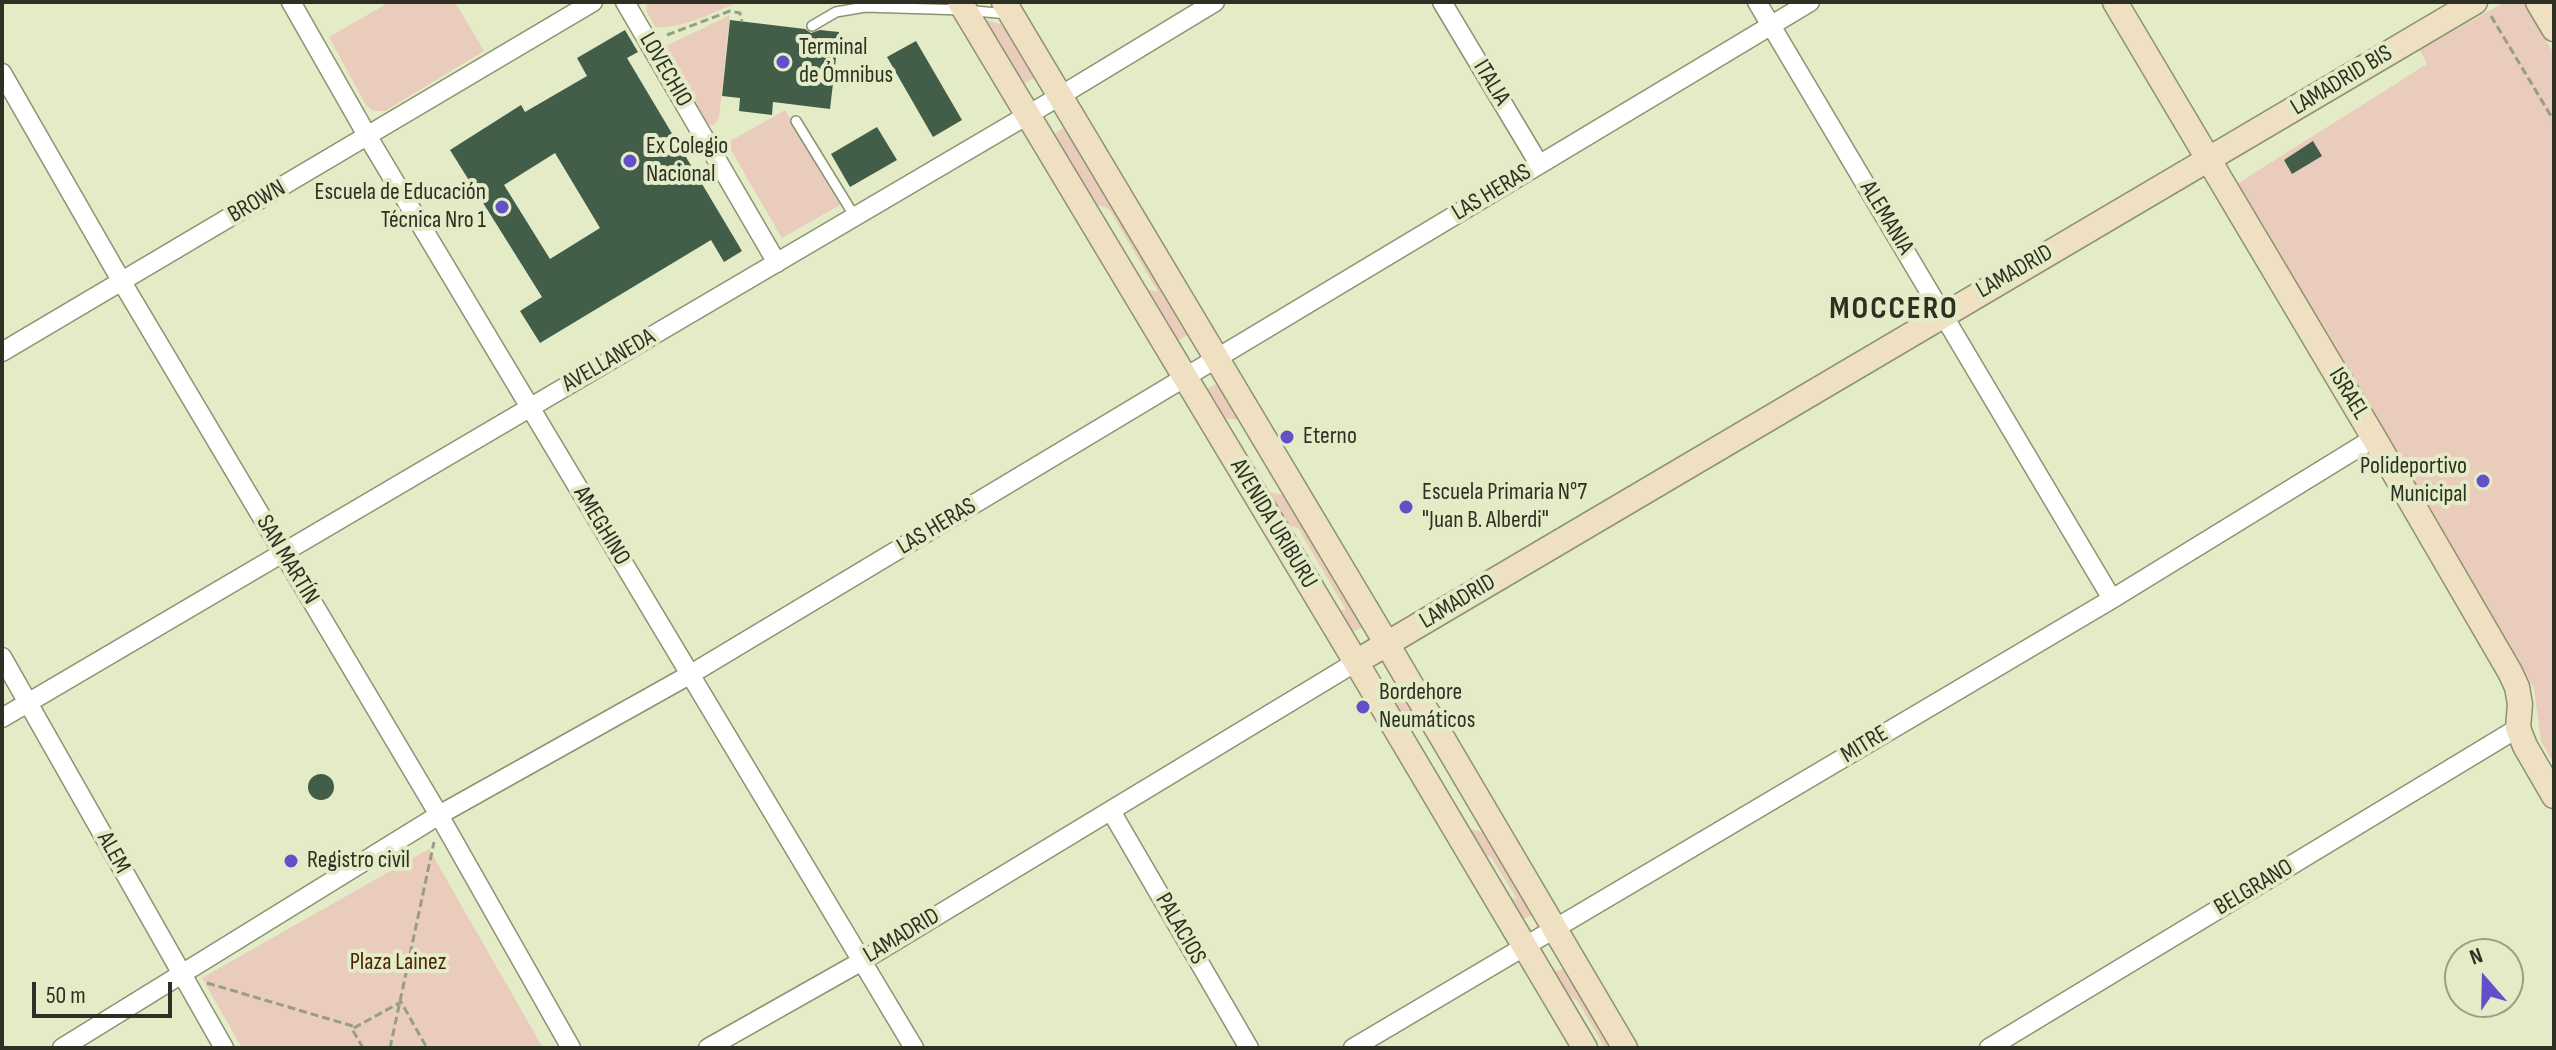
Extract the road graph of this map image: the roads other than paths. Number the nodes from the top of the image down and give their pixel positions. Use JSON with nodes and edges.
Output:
{"nodes":[{"id":1,"x":291,"y":2,"type":"edge"},
{"id":2,"x":593,"y":2,"type":"edge"},
{"id":3,"x":625,"y":2,"type":"edge"},
{"id":4,"x":1215,"y":2,"type":"edge"},
{"id":5,"x":1442,"y":2,"type":"edge"},
{"id":6,"x":1757,"y":2,"type":"edge"},
{"id":7,"x":1810,"y":2,"type":"edge"},
{"id":8,"x":2115,"y":2,"type":"edge"},
{"id":9,"x":2538,"y":2,"type":"edge"},
{"id":10,"x":962,"y":6,"type":"edge"},
{"id":11,"x":1008,"y":8,"type":"edge"},
{"id":12,"x":2483,"y":9,"type":"edge"},
{"id":13,"x":812,"y":26,"type":"dead end"},
{"id":14,"x":1771,"y":26,"type":"junction"},
{"id":15,"x":2554,"y":29,"type":"edge"},
{"id":16,"x":2,"y":73,"type":"edge"},
{"id":17,"x":1060,"y":96,"type":"junction"},
{"id":18,"x":1027,"y":115,"type":"junction"},
{"id":19,"x":796,"y":121,"type":"dead end"},
{"id":20,"x":368,"y":137,"type":"junction"},
{"id":21,"x":2209,"y":159,"type":"junction"},
{"id":22,"x":1539,"y":164,"type":"junction"},
{"id":23,"x":855,"y":217,"type":"junction"},
{"id":24,"x":777,"y":263,"type":"junction"},
{"id":25,"x":122,"y":282,"type":"junction"},
{"id":26,"x":1944,"y":314,"type":"junction"},
{"id":27,"x":2,"y":352,"type":"edge"},
{"id":28,"x":1217,"y":360,"type":"junction"},
{"id":29,"x":1185,"y":378,"type":"junction"},
{"id":30,"x":529,"y":407,"type":"junction"},
{"id":31,"x":2374,"y":438,"type":"junction"},
{"id":32,"x":282,"y":552,"type":"junction"},
{"id":33,"x":2112,"y":599,"type":"junction"},
{"id":34,"x":1387,"y":644,"type":"junction"},
{"id":35,"x":2,"y":657,"type":"edge"},
{"id":36,"x":1356,"y":662,"type":"junction"},
{"id":37,"x":691,"y":674,"type":"junction"},
{"id":38,"x":29,"y":702,"type":"junction"},
{"id":39,"x":2,"y":718,"type":"edge"},
{"id":40,"x":2518,"y":728,"type":"junction"},
{"id":41,"x":2554,"y":796,"type":"edge"},
{"id":42,"x":1111,"y":811,"type":"junction"},
{"id":43,"x":439,"y":815,"type":"junction"},
{"id":44,"x":1555,"y":928,"type":"junction"},
{"id":45,"x":1525,"y":946,"type":"junction"},
{"id":46,"x":862,"y":961,"type":"junction"},
{"id":47,"x":181,"y":975,"type":"junction"},
{"id":48,"x":62,"y":1048,"type":"edge"},
{"id":49,"x":224,"y":1048,"type":"edge"},
{"id":50,"x":571,"y":1048,"type":"edge"},
{"id":51,"x":708,"y":1048,"type":"edge"},
{"id":52,"x":914,"y":1048,"type":"edge"},
{"id":53,"x":1249,"y":1048,"type":"edge"},
{"id":54,"x":1353,"y":1048,"type":"edge"},
{"id":55,"x":1585,"y":1048,"type":"edge"},
{"id":56,"x":1625,"y":1048,"type":"edge"},
{"id":57,"x":1989,"y":1048,"type":"edge"}],
"edges":[{"from":1,"to":20,"type":"street","name":"AMEGHINO"},
{"from":2,"to":20,"type":"street","name":"BROWN"},
{"from":3,"to":24,"type":"street","name":"LOVECHIO"},
{"from":4,"to":17,"type":"street","name":"AVELLANEDA"},
{"from":5,"to":22,"type":"street","name":"ITALIA"},
{"from":6,"to":14,"type":"street","name":"ALEMANIA"},
{"from":7,"to":14,"type":"street","name":"LAS HERAS"},
{"from":8,"to":21,"type":"main road","name":"ISRAEL"},
{"from":9,"to":15,"type":"main road"},
{"from":10,"to":11,"type":"lane"},
{"from":10,"to":13,"type":"lane"},
{"from":10,"to":18,"type":"main road","name":"AVENIDA URIBURU"},
{"from":11,"to":17,"type":"main road","name":"AVENIDA URIBURU"},
{"from":12,"to":21,"type":"main road","name":"LAMADRID BIS"},
{"from":14,"to":22,"type":"street","name":"LAS HERAS"},
{"from":14,"to":26,"type":"street","name":"ALEMANIA"},
{"from":16,"to":25,"type":"street","name":"SAN MARTÍN"},
{"from":17,"to":18,"type":"street","name":"AVELLANEDA"},
{"from":17,"to":28,"type":"main road","name":"AVENIDA URIBURU"},
{"from":18,"to":23,"type":"street","name":"AVELLANEDA"},
{"from":18,"to":29,"type":"main road","name":"AVENIDA URIBURU"},
{"from":19,"to":23,"type":"lane"},
{"from":20,"to":25,"type":"street","name":"BROWN"},
{"from":20,"to":30,"type":"street","name":"AMEGHINO"},
{"from":21,"to":26,"type":"main road","name":"LAMADRID"},
{"from":21,"to":31,"type":"main road","name":"ISRAEL"},
{"from":22,"to":28,"type":"street","name":"LAS HERAS"},
{"from":23,"to":24,"type":"street","name":"AVELLANEDA"},
{"from":24,"to":30,"type":"street","name":"AVELLANEDA"},
{"from":25,"to":27,"type":"street","name":"BROWN"},
{"from":25,"to":32,"type":"street","name":"SAN MARTÍN"},
{"from":26,"to":33,"type":"street","name":"ALEMANIA"},
{"from":26,"to":34,"type":"main road","name":"LAMADRID"},
{"from":28,"to":29,"type":"street","name":"LAS HERAS"},
{"from":28,"to":34,"type":"main road","name":"AVENIDA URIBURU"},
{"from":29,"to":36,"type":"main road","name":"AVENIDA URIBURU"},
{"from":29,"to":37,"type":"street","name":"LAS HERAS"},
{"from":30,"to":32,"type":"street","name":"AVELLANEDA"},
{"from":30,"to":37,"type":"street","name":"AMEGHINO"},
{"from":31,"to":33,"type":"street","name":"MITRE"},
{"from":31,"to":40,"type":"main road","name":"ISRAEL"},
{"from":32,"to":38,"type":"street","name":"AVELLANEDA"},
{"from":32,"to":43,"type":"street","name":"SAN MARTÍN"},
{"from":33,"to":44,"type":"street","name":"MITRE"},
{"from":34,"to":36,"type":"main road","name":"LAMADRID"},
{"from":34,"to":44,"type":"main road","name":"AVENIDA URIBURU"},
{"from":35,"to":38,"type":"street","name":"ALEM"},
{"from":36,"to":42,"type":"street","name":"LAMADRID"},
{"from":36,"to":45,"type":"main road","name":"AVENIDA URIBURU"},
{"from":37,"to":43,"type":"street","name":"LAS HERAS"},
{"from":37,"to":46,"type":"street","name":"AMEGHINO"},
{"from":38,"to":39,"type":"street","name":"AVELLANEDA"},
{"from":38,"to":47,"type":"street","name":"ALEM"},
{"from":40,"to":41,"type":"main road","name":"ISRAEL"},
{"from":40,"to":57,"type":"street","name":"BELGRANO"},
{"from":42,"to":46,"type":"street","name":"LAMADRID"},
{"from":42,"to":53,"type":"street","name":"PALACIOS"},
{"from":43,"to":47,"type":"street","name":"LAS HERAS"},
{"from":43,"to":50,"type":"street","name":"SAN MARTÍN"},
{"from":44,"to":45,"type":"street","name":"MITRE"},
{"from":44,"to":56,"type":"main road","name":"AVENIDA URIBURU"},
{"from":45,"to":54,"type":"street","name":"MITRE"},
{"from":45,"to":55,"type":"main road","name":"AVENIDA URIBURU"},
{"from":46,"to":51,"type":"street","name":"LAMADRID"},
{"from":46,"to":52,"type":"street","name":"AMEGHINO"},
{"from":47,"to":48,"type":"street","name":"LAS HERAS"},
{"from":47,"to":49,"type":"street","name":"ALEM"}]}
